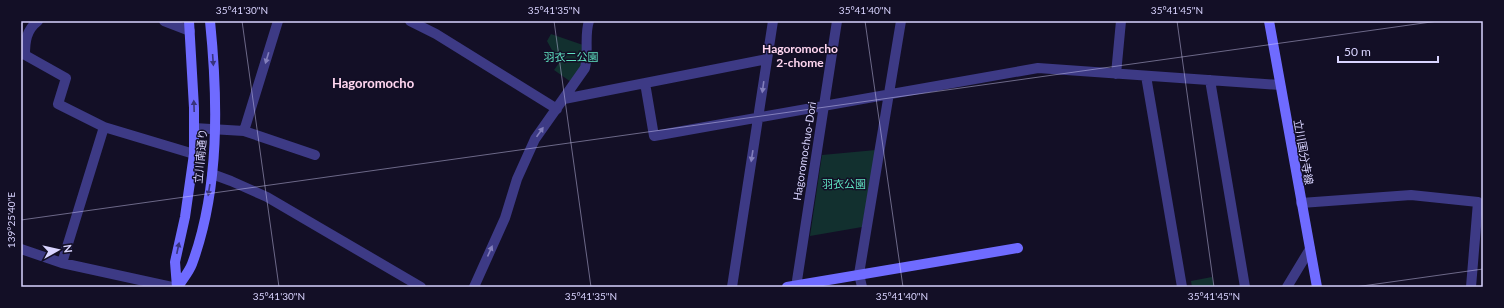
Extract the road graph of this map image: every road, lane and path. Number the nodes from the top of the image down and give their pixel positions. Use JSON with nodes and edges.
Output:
{"nodes":[{"id":1,"x":38,"y":21,"type":"edge"},
{"id":2,"x":164,"y":21,"type":"edge"},
{"id":3,"x":210,"y":21,"type":"edge"},
{"id":4,"x":278,"y":21,"type":"edge"},
{"id":5,"x":410,"y":21,"type":"edge"},
{"id":6,"x":589,"y":21,"type":"edge"},
{"id":7,"x":773,"y":21,"type":"edge"},
{"id":8,"x":837,"y":21,"type":"edge"},
{"id":9,"x":901,"y":21,"type":"edge"},
{"id":10,"x":1121,"y":21,"type":"edge"},
{"id":11,"x":1269,"y":21,"type":"edge"},
{"id":12,"x":189,"y":26,"type":"edge"},
{"id":13,"x":767,"y":59,"type":"junction"},
{"id":14,"x":1116,"y":74,"type":"junction"},
{"id":15,"x":1146,"y":76,"type":"junction"},
{"id":16,"x":1210,"y":80,"type":"junction"},
{"id":17,"x":645,"y":83,"type":"junction"},
{"id":18,"x":1280,"y":85,"type":"junction"},
{"id":19,"x":890,"y":94,"type":"junction"},
{"id":20,"x":564,"y":99,"type":"junction"},
{"id":21,"x":824,"y":106,"type":"junction"},
{"id":22,"x":557,"y":109,"type":"junction"},
{"id":23,"x":759,"y":118,"type":"junction"},
{"id":24,"x":104,"y":127,"type":"junction"},
{"id":25,"x":194,"y":128,"type":"junction"},
{"id":26,"x":215,"y":130,"type":"junction"},
{"id":27,"x":244,"y":131,"type":"junction"},
{"id":28,"x":194,"y":154,"type":"junction"},
{"id":29,"x":315,"y":154,"type":"dead end"},
{"id":30,"x":212,"y":174,"type":"junction"},
{"id":31,"x":1301,"y":203,"type":"junction"},
{"id":32,"x":21,"y":248,"type":"edge"},
{"id":33,"x":1018,"y":248,"type":"dead end"},
{"id":34,"x":1310,"y":248,"type":"junction"},
{"id":35,"x":62,"y":263,"type":"junction"},
{"id":36,"x":859,"y":274,"type":"junction"},
{"id":37,"x":793,"y":286,"type":"edge"},
{"id":38,"x":172,"y":287,"type":"edge"},
{"id":39,"x":177,"y":287,"type":"edge"},
{"id":40,"x":421,"y":287,"type":"edge"},
{"id":41,"x":474,"y":287,"type":"edge"},
{"id":42,"x":732,"y":287,"type":"edge"},
{"id":43,"x":862,"y":287,"type":"edge"},
{"id":44,"x":1182,"y":287,"type":"edge"},
{"id":45,"x":1245,"y":287,"type":"edge"},
{"id":46,"x":1287,"y":287,"type":"edge"},
{"id":47,"x":1317,"y":287,"type":"edge"},
{"id":48,"x":1471,"y":287,"type":"edge"}],
"edges":[{"from":1,"to":24,"type":"street"},
{"from":2,"to":12,"type":"street"},
{"from":3,"to":26,"type":"street","name":"立川南通り","one_way":true},
{"from":4,"to":27,"type":"street","one_way":true},
{"from":5,"to":22,"type":"street"},
{"from":6,"to":20,"type":"street"},
{"from":7,"to":13,"type":"street"},
{"from":8,"to":21,"type":"street","name":"Hagoromochuo-Dori"},
{"from":9,"to":19,"type":"street"},
{"from":10,"to":14,"type":"street"},
{"from":11,"to":18,"type":"street","name":"立川国分寺線"},
{"from":25,"to":12,"type":"street","name":"立川南通り","one_way":true},
{"from":13,"to":17,"type":"street"},
{"from":13,"to":23,"type":"street","one_way":true},
{"from":14,"to":15,"type":"street"},
{"from":14,"to":19,"type":"street"},
{"from":15,"to":16,"type":"street"},
{"from":15,"to":44,"type":"street"},
{"from":16,"to":18,"type":"street"},
{"from":16,"to":45,"type":"street"},
{"from":17,"to":20,"type":"street"},
{"from":17,"to":23,"type":"street"},
{"from":18,"to":31,"type":"street","name":"立川国分寺線"},
{"from":19,"to":21,"type":"street"},
{"from":19,"to":36,"type":"street"},
{"from":20,"to":22,"type":"street"},
{"from":21,"to":23,"type":"street"},
{"from":21,"to":37,"type":"street","name":"Hagoromochuo-Dori"},
{"from":41,"to":22,"type":"street","one_way":true},
{"from":23,"to":42,"type":"street","one_way":true},
{"from":24,"to":28,"type":"street"},
{"from":24,"to":35,"type":"street"},
{"from":25,"to":26,"type":"street"},
{"from":25,"to":28,"type":"street","name":"立川南通り"},
{"from":26,"to":27,"type":"street"},
{"from":26,"to":30,"type":"street","name":"立川南通り"},
{"from":27,"to":29,"type":"street"},
{"from":39,"to":28,"type":"street","name":"立川南通り","one_way":true},
{"from":30,"to":39,"type":"street","name":"立川南通り","one_way":true},
{"from":30,"to":40,"type":"street"},
{"from":31,"to":34,"type":"street","name":"立川国分寺線"},
{"from":31,"to":48,"type":"street"},
{"from":32,"to":35,"type":"street"},
{"from":33,"to":36,"type":"street"},
{"from":34,"to":46,"type":"street"},
{"from":34,"to":47,"type":"street","name":"立川国分寺線"},
{"from":35,"to":38,"type":"street"},
{"from":36,"to":37,"type":"street"},
{"from":36,"to":43,"type":"street"}]}
